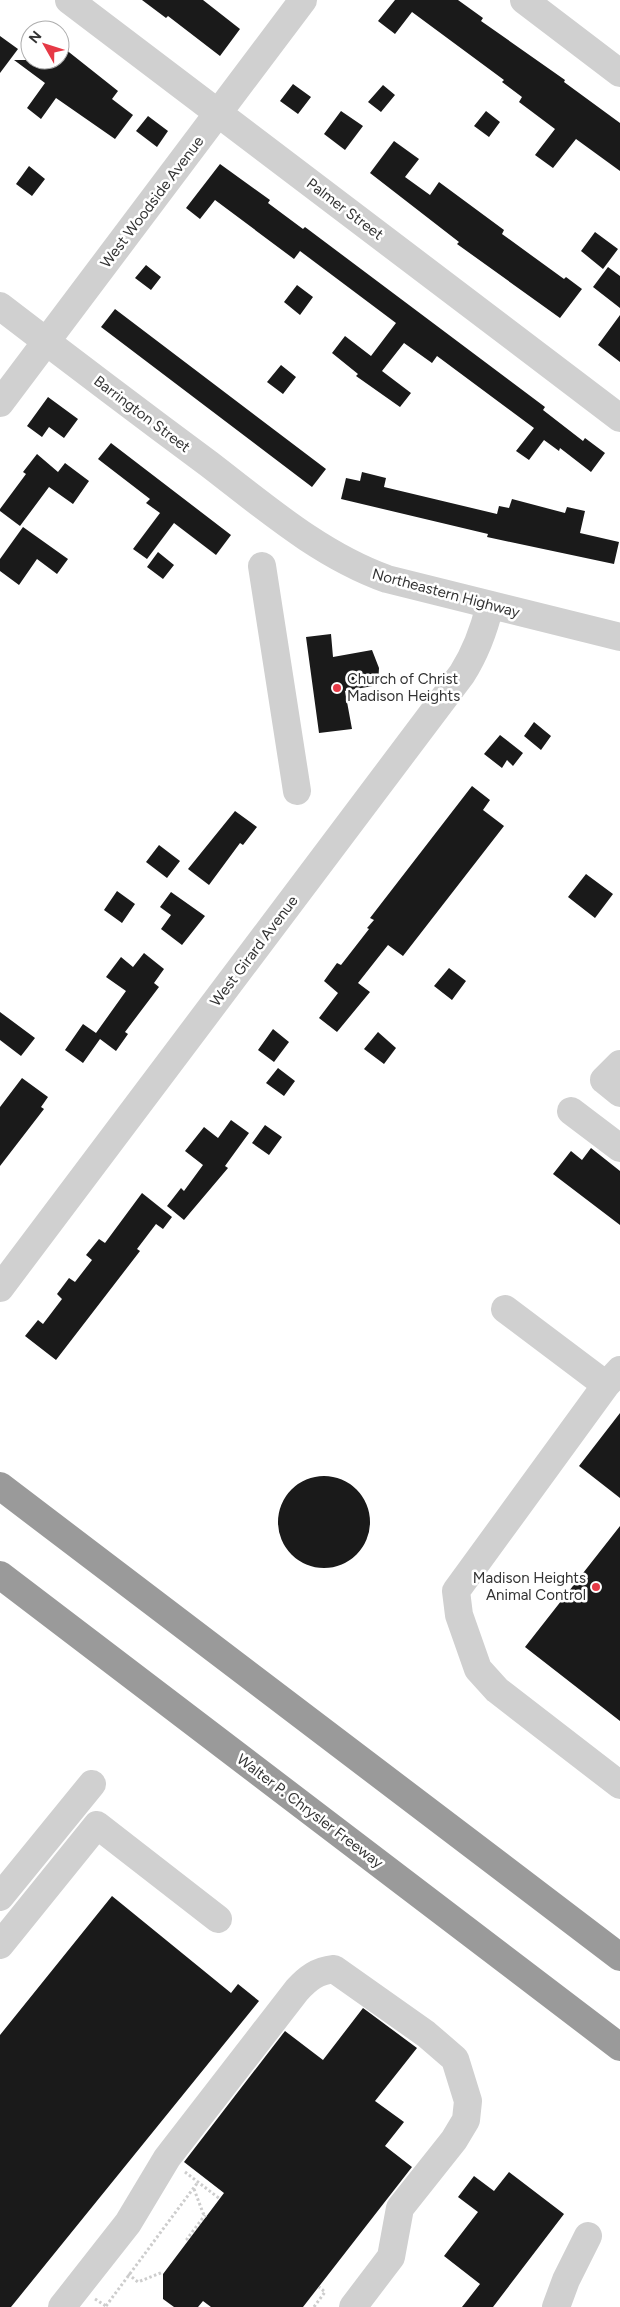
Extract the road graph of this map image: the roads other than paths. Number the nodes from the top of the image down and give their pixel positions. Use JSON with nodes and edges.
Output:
{"nodes":[{"id":1,"x":69,"y":0,"type":"edge"},
{"id":2,"x":304,"y":0,"type":"edge"},
{"id":3,"x":524,"y":0,"type":"edge"},
{"id":4,"x":620,"y":73,"type":"edge"},
{"id":5,"x":219,"y":113,"type":"junction"},
{"id":6,"x":0,"y":306,"type":"edge"},
{"id":7,"x":47,"y":342,"type":"junction"},
{"id":8,"x":0,"y":404,"type":"edge"},
{"id":9,"x":620,"y":418,"type":"edge"},
{"id":10,"x":284,"y":521,"type":"joint"},
{"id":11,"x":262,"y":566,"type":"dead end"},
{"id":12,"x":490,"y":605,"type":"junction"},
{"id":13,"x":620,"y":637,"type":"edge"},
{"id":14,"x":296,"y":791,"type":"dead end"},
{"id":15,"x":620,"y":1064,"type":"edge"},
{"id":16,"x":620,"y":1093,"type":"edge"},
{"id":17,"x":571,"y":1111,"type":"dead end"},
{"id":18,"x":620,"y":1148,"type":"edge"},
{"id":19,"x":0,"y":1288,"type":"edge"},
{"id":20,"x":506,"y":1309,"type":"dead end"},
{"id":21,"x":613,"y":1378,"type":"edge"},
{"id":22,"x":0,"y":1486,"type":"edge"},
{"id":23,"x":0,"y":1575,"type":"edge"},
{"id":24,"x":92,"y":1784,"type":"dead end"},
{"id":25,"x":620,"y":1785,"type":"edge"},
{"id":26,"x":0,"y":1897,"type":"edge"},
{"id":27,"x":218,"y":1919,"type":"dead end"},
{"id":28,"x":0,"y":1945,"type":"edge"},
{"id":29,"x":620,"y":1957,"type":"edge"},
{"id":30,"x":620,"y":2047,"type":"edge"},
{"id":31,"x":588,"y":2236,"type":"dead end"},
{"id":32,"x":62,"y":2307,"type":"edge"},
{"id":33,"x":353,"y":2307,"type":"edge"},
{"id":34,"x":556,"y":2307,"type":"edge"}],
"edges":[{"from":1,"to":5,"type":"street","name":"Palmer Street"},
{"from":2,"to":5,"type":"street","name":"West Woodside Avenue"},
{"from":3,"to":4,"type":"street"},
{"from":5,"to":7,"type":"street","name":"West Woodside Avenue"},
{"from":5,"to":9,"type":"street","name":"Palmer Street"},
{"from":6,"to":7,"type":"street","name":"Barrington Street"},
{"from":7,"to":8,"type":"street","name":"West Woodside Avenue"},
{"from":7,"to":10,"type":"street","name":"Barrington Street"},
{"from":10,"to":12,"type":"street","name":"Northeastern Highway"},
{"from":11,"to":14,"type":"street"},
{"from":12,"to":13,"type":"street","name":"Northeastern Highway"},
{"from":12,"to":19,"type":"street","name":"West Girard Avenue"},
{"from":15,"to":16,"type":"street"},
{"from":17,"to":18,"type":"street"},
{"from":20,"to":21,"type":"street"},
{"from":21,"to":25,"type":"street"},
{"from":22,"to":29,"type":"highway"},
{"from":23,"to":30,"type":"highway","name":"Walter P. Chrysler Freeway"},
{"from":24,"to":26,"type":"street"},
{"from":27,"to":28,"type":"street"},
{"from":31,"to":34,"type":"street"},
{"from":32,"to":33,"type":"street"}]}
